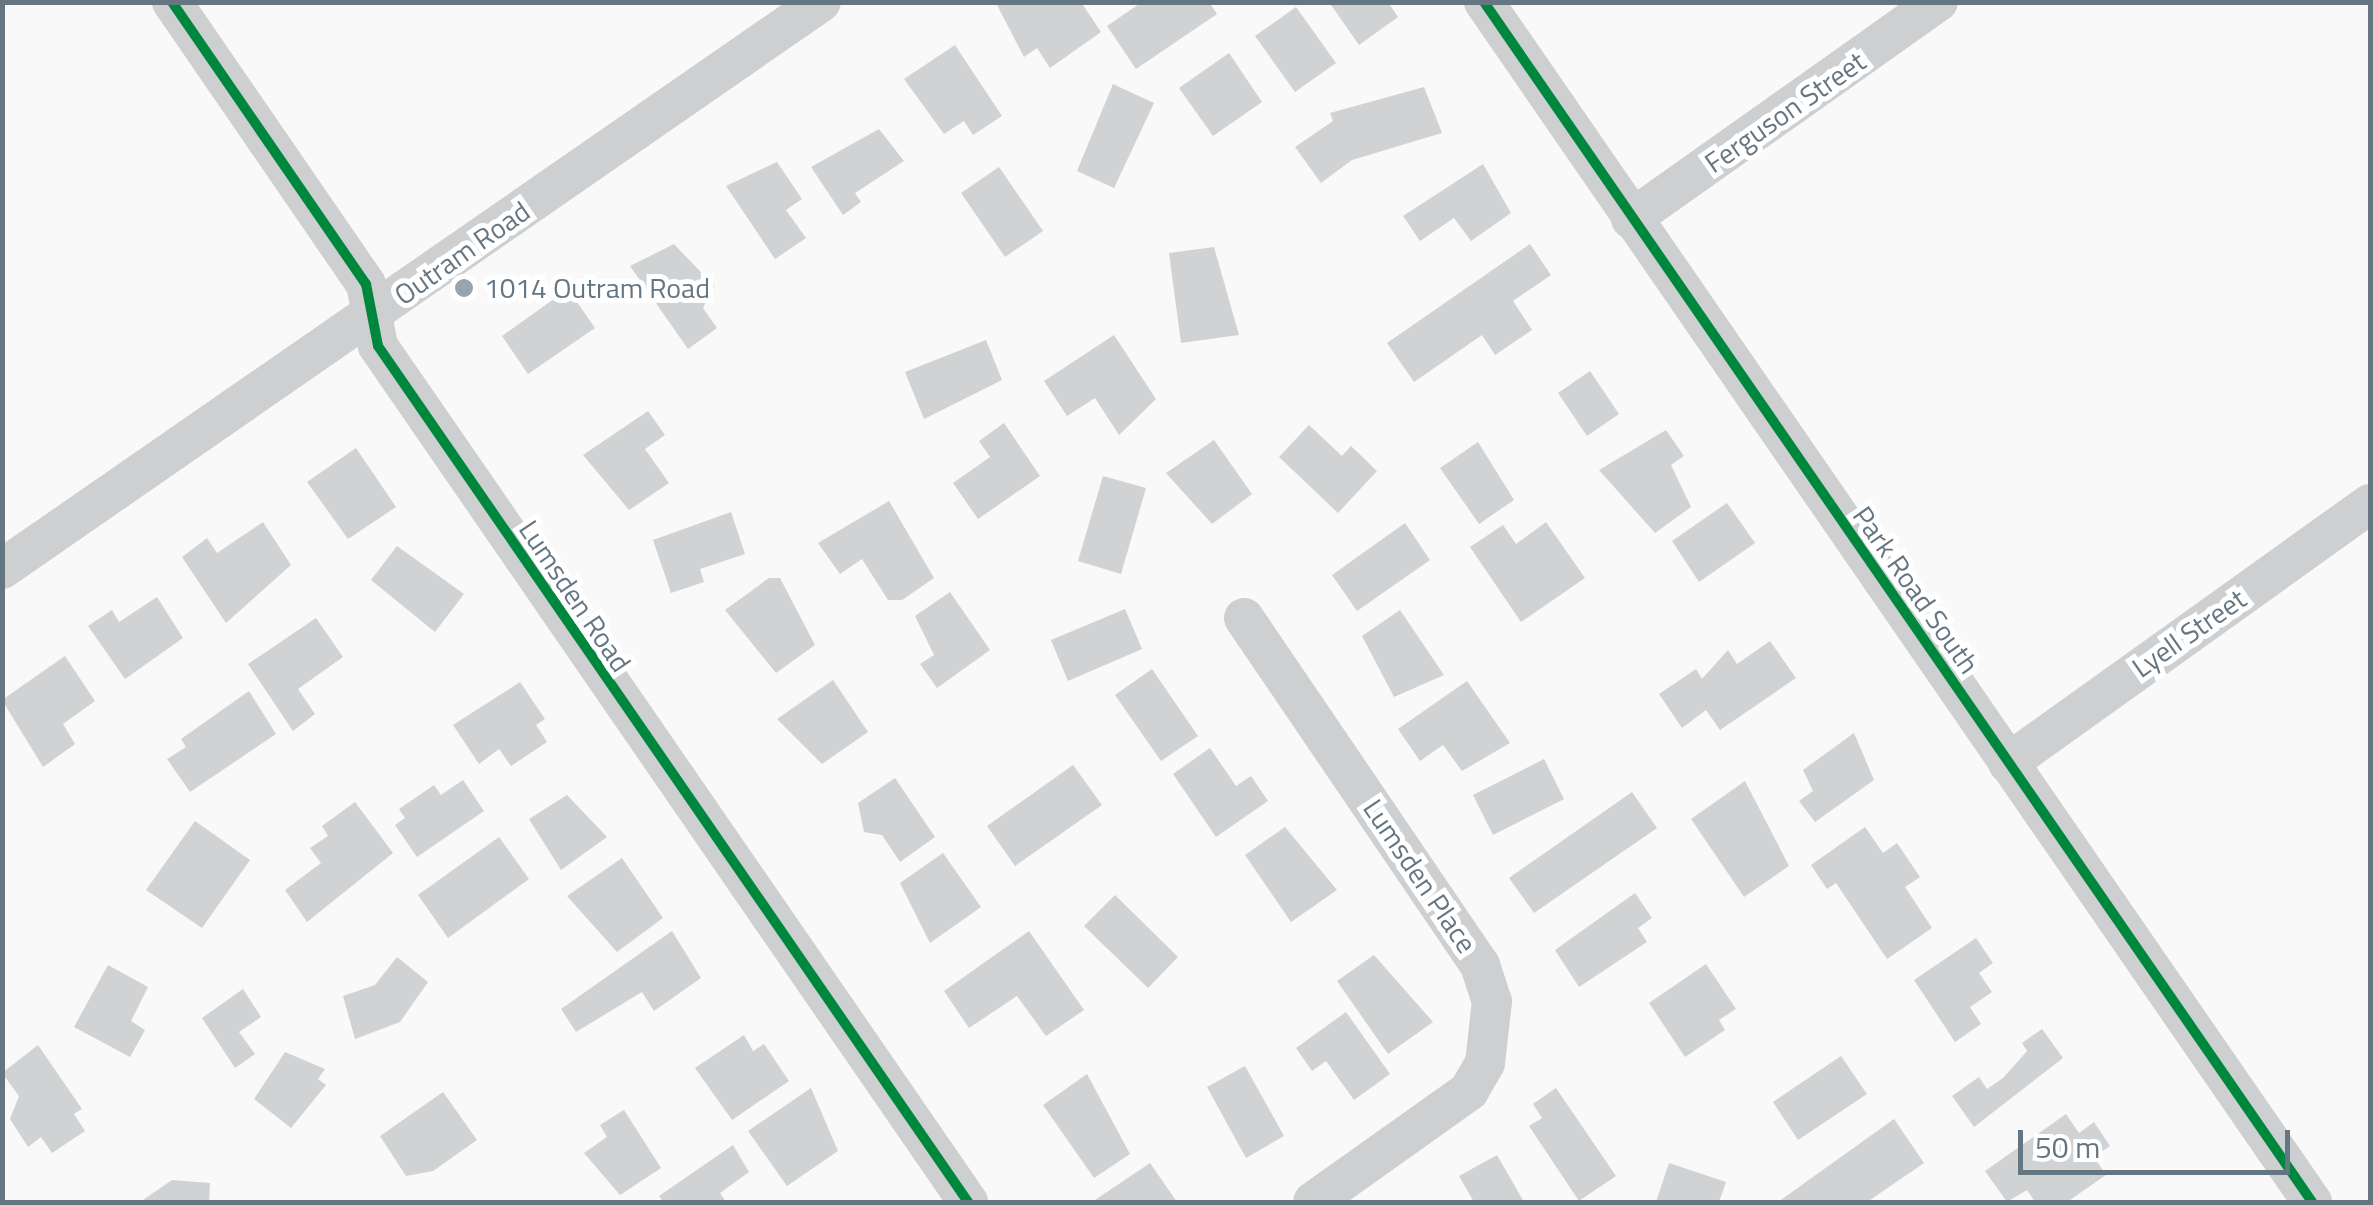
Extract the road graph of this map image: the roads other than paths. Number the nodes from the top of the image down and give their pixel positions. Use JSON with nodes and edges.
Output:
{"nodes":[{"id":1,"x":172,"y":2,"type":"edge"},
{"id":2,"x":822,"y":2,"type":"edge"},
{"id":3,"x":1484,"y":2,"type":"edge"},
{"id":4,"x":1938,"y":2,"type":"edge"},
{"id":5,"x":1631,"y":219,"type":"junction"},
{"id":6,"x":371,"y":316,"type":"junction"},
{"id":7,"x":2370,"y":504,"type":"edge"},
{"id":8,"x":2,"y":570,"type":"edge"},
{"id":9,"x":1244,"y":618,"type":"dead end"},
{"id":10,"x":2008,"y":762,"type":"junction"},
{"id":11,"x":968,"y":1202,"type":"edge"},
{"id":12,"x":1313,"y":1202,"type":"edge"},
{"id":13,"x":2312,"y":1202,"type":"edge"}],
"edges":[{"from":1,"to":6,"type":"street","name":"Lumsden Road"},
{"from":2,"to":6,"type":"street","name":"Outram Road"},
{"from":3,"to":5,"type":"street","name":"Park Road South"},
{"from":4,"to":5,"type":"street","name":"Ferguson Street"},
{"from":5,"to":10,"type":"street","name":"Park Road South"},
{"from":6,"to":8,"type":"street","name":"Outram Road"},
{"from":6,"to":11,"type":"street","name":"Lumsden Road"},
{"from":7,"to":10,"type":"street","name":"Lyell Street"},
{"from":9,"to":12,"type":"street","name":"Lumsden Place"},
{"from":10,"to":13,"type":"street","name":"Park Road South"}]}
